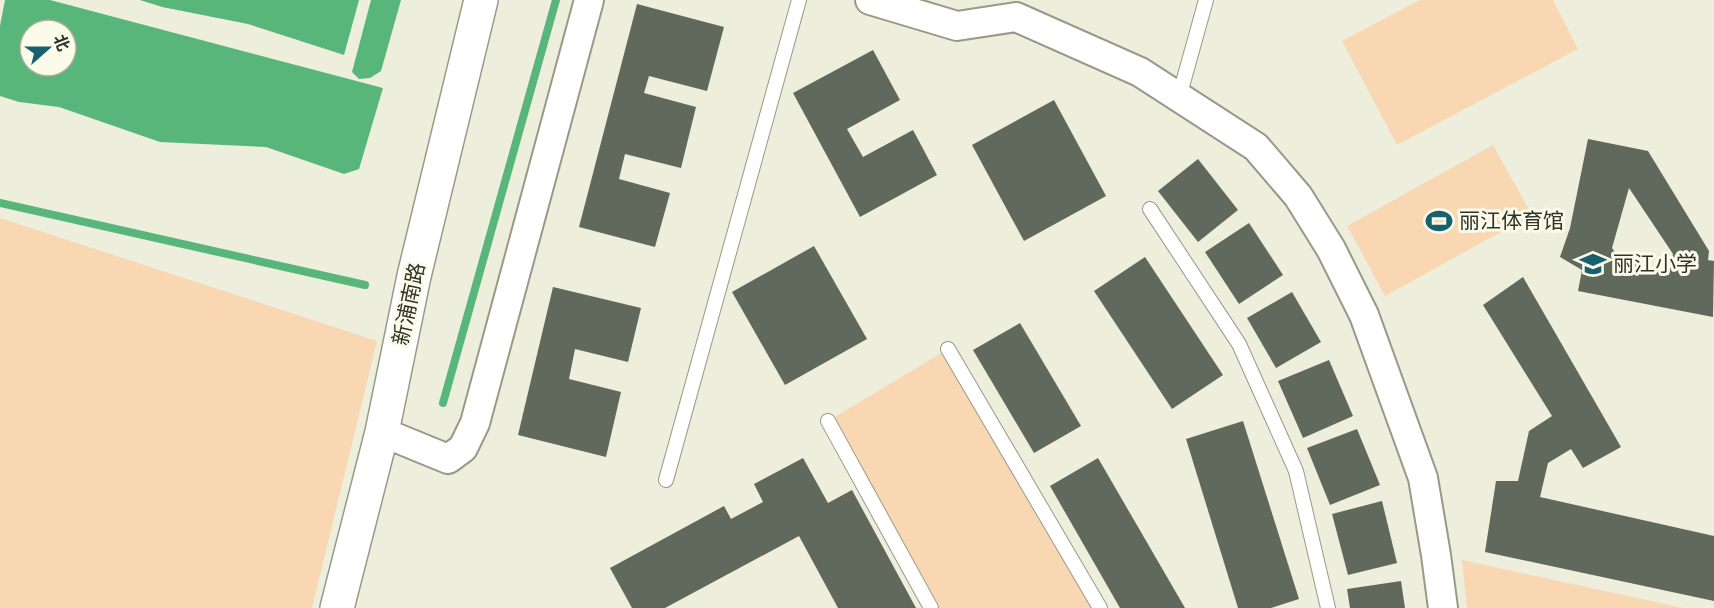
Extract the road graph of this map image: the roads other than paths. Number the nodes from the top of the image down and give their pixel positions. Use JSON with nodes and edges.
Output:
{"nodes":[{"id":1,"x":481,"y":0,"type":"edge"},
{"id":2,"x":589,"y":0,"type":"edge"},
{"id":3,"x":799,"y":0,"type":"edge"},
{"id":4,"x":870,"y":0,"type":"edge"},
{"id":5,"x":1206,"y":0,"type":"edge"},
{"id":6,"x":1019,"y":8,"type":"edge"},
{"id":7,"x":1179,"y":97,"type":"junction"},
{"id":8,"x":1150,"y":209,"type":"dead end"},
{"id":9,"x":948,"y":349,"type":"dead end"},
{"id":10,"x":828,"y":422,"type":"dead end"},
{"id":11,"x":382,"y":432,"type":"junction"},
{"id":12,"x":666,"y":480,"type":"dead end"},
{"id":13,"x":337,"y":608,"type":"edge"},
{"id":14,"x":931,"y":608,"type":"edge"},
{"id":15,"x":1100,"y":608,"type":"edge"},
{"id":16,"x":1328,"y":608,"type":"edge"},
{"id":17,"x":1443,"y":608,"type":"edge"}],
"edges":[{"from":1,"to":11,"type":"street","name":"新浦南路"},
{"from":2,"to":11,"type":"street"},
{"from":3,"to":12,"type":"lane"},
{"from":4,"to":6,"type":"street"},
{"from":5,"to":7,"type":"lane"},
{"from":6,"to":7,"type":"street"},
{"from":7,"to":17,"type":"street"},
{"from":8,"to":16,"type":"lane"},
{"from":9,"to":15,"type":"lane"},
{"from":10,"to":14,"type":"lane"},
{"from":11,"to":13,"type":"street","name":"新浦南路"}]}
